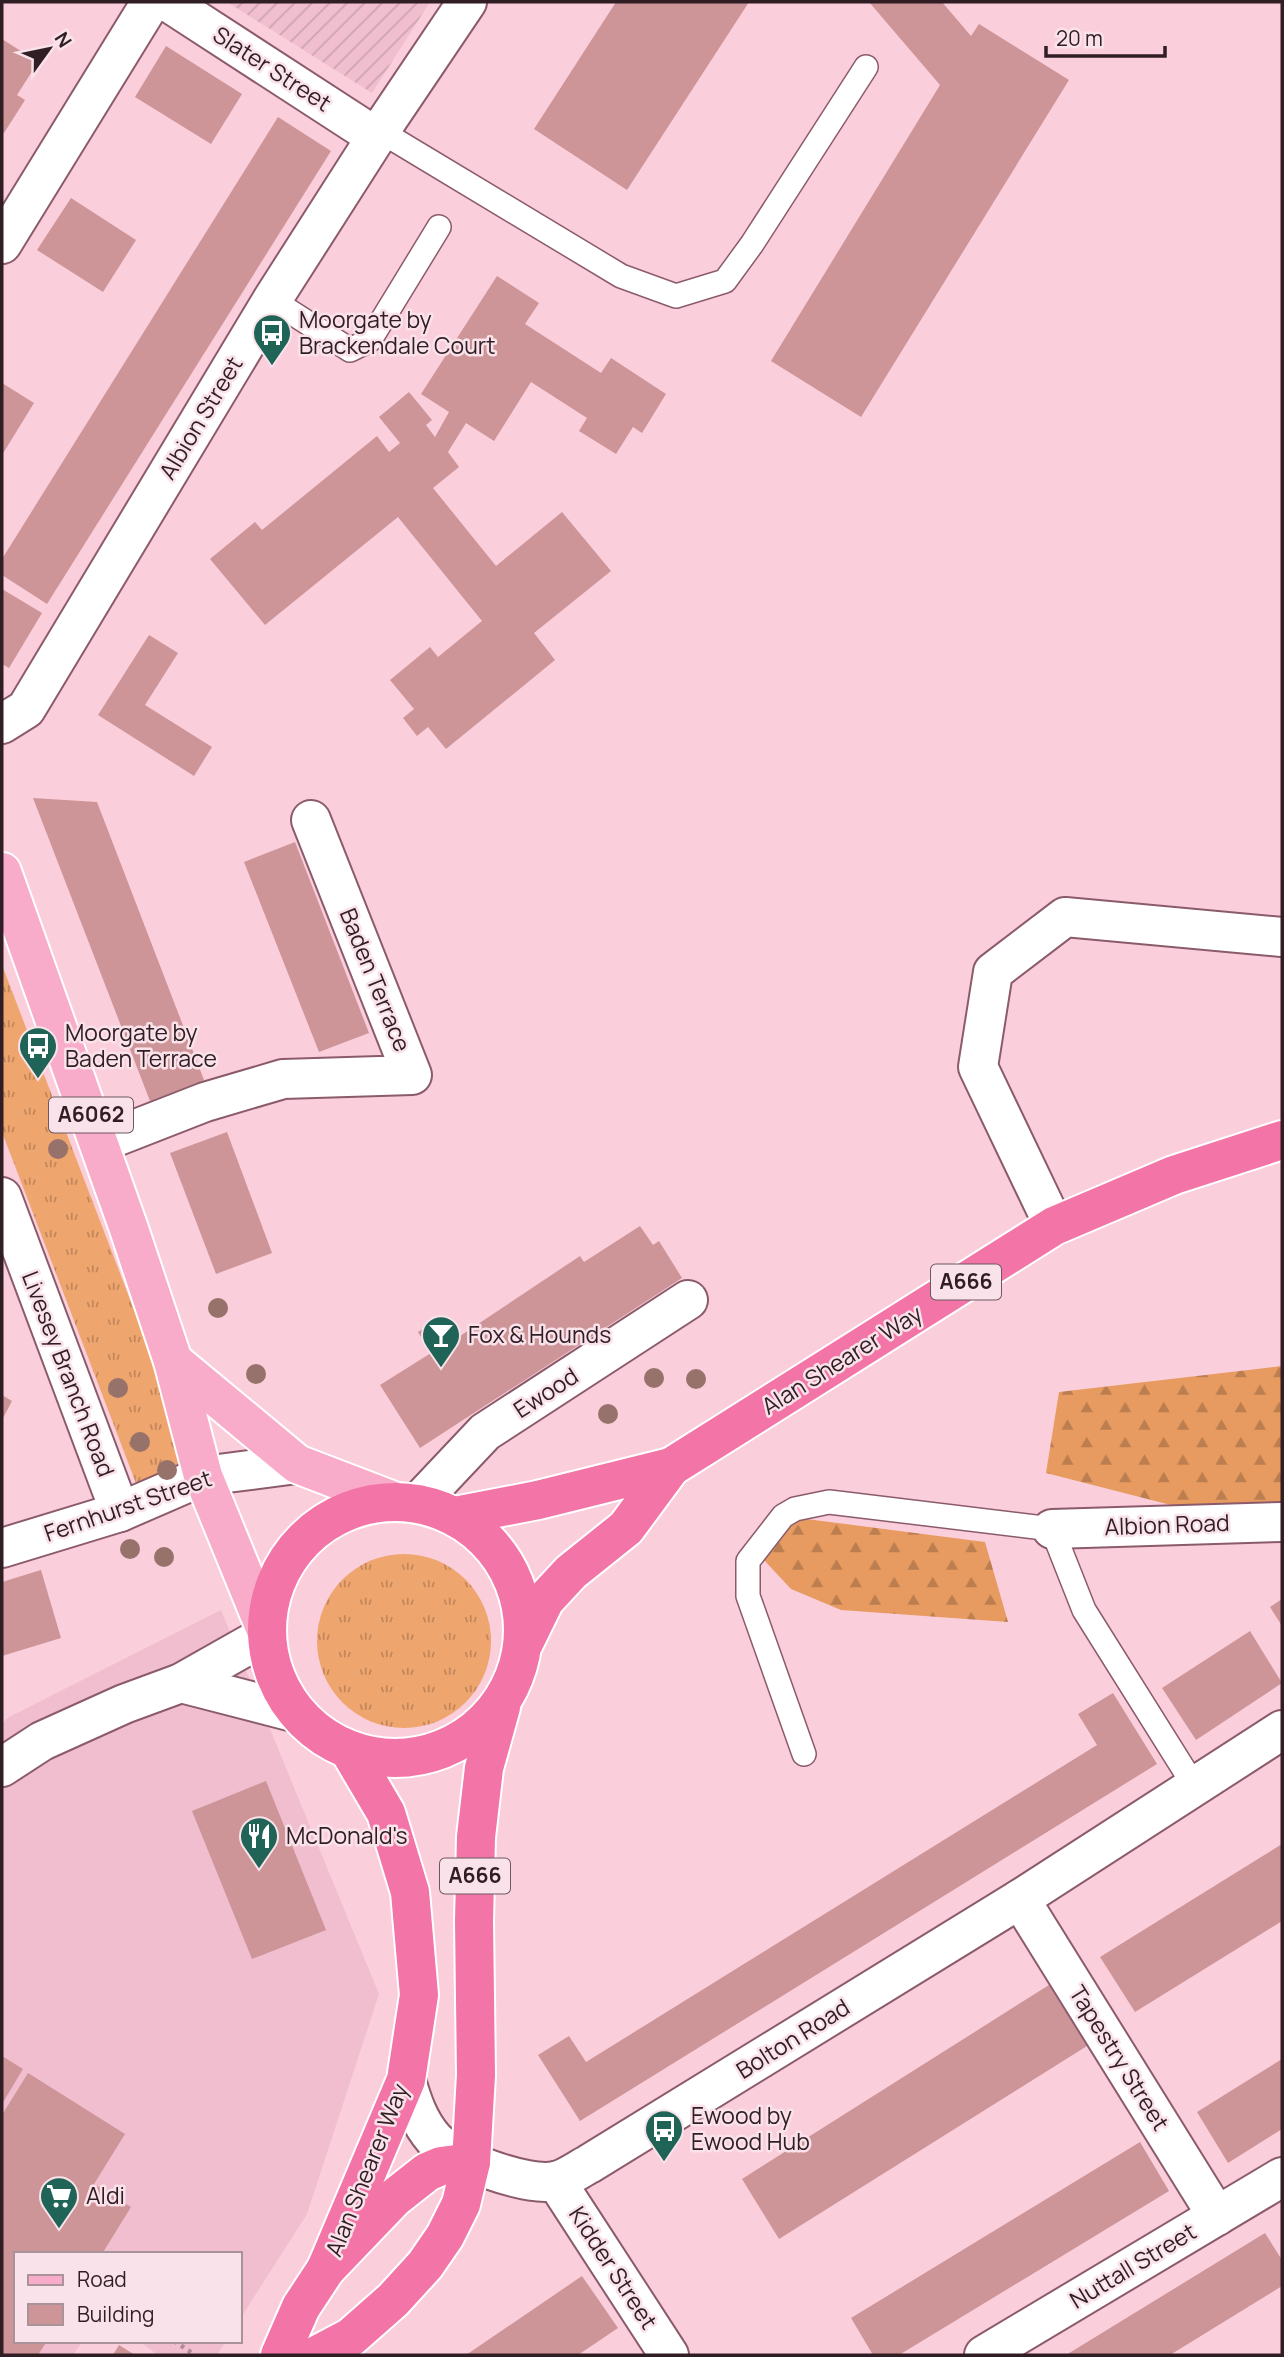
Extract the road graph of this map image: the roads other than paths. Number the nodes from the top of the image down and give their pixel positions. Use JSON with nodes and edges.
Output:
{"nodes":[{"id":1,"x":151,"y":2,"type":"edge"},
{"id":2,"x":168,"y":2,"type":"edge"},
{"id":3,"x":467,"y":2,"type":"edge"},
{"id":4,"x":866,"y":67,"type":"dead end"},
{"id":5,"x":378,"y":134,"type":"junction"},
{"id":6,"x":439,"y":228,"type":"dead end"},
{"id":7,"x":2,"y":244,"type":"edge"},
{"id":8,"x":272,"y":300,"type":"junction"},
{"id":9,"x":2,"y":724,"type":"edge"},
{"id":10,"x":311,"y":820,"type":"dead end"},
{"id":11,"x":2,"y":872,"type":"edge"},
{"id":12,"x":1282,"y":937,"type":"edge"},
{"id":13,"x":1282,"y":1140,"type":"edge"},
{"id":14,"x":100,"y":1143,"type":"junction"},
{"id":15,"x":2,"y":1197,"type":"edge"},
{"id":16,"x":1054,"y":1226,"type":"junction"},
{"id":17,"x":688,"y":1300,"type":"dead end"},
{"id":18,"x":173,"y":1361,"type":"junction"},
{"id":19,"x":297,"y":1464,"type":"junction"},
{"id":20,"x":671,"y":1467,"type":"junction"},
{"id":21,"x":203,"y":1476,"type":"junction"},
{"id":22,"x":405,"y":1502,"type":"junction"},
{"id":23,"x":120,"y":1512,"type":"junction"},
{"id":24,"x":456,"y":1516,"type":"junction"},
{"id":25,"x":1282,"y":1522,"type":"edge"},
{"id":26,"x":1052,"y":1529,"type":"junction"},
{"id":27,"x":2,"y":1548,"type":"edge"},
{"id":28,"x":266,"y":1632,"type":"junction"},
{"id":29,"x":524,"y":1644,"type":"junction"},
{"id":30,"x":181,"y":1683,"type":"junction"},
{"id":31,"x":502,"y":1702,"type":"junction"},
{"id":32,"x":298,"y":1713,"type":"junction"},
{"id":33,"x":1282,"y":1730,"type":"edge"},
{"id":34,"x":349,"y":1750,"type":"junction"},
{"id":35,"x":804,"y":1754,"type":"dead end"},
{"id":36,"x":2,"y":1767,"type":"edge"},
{"id":37,"x":1195,"y":1787,"type":"junction"},
{"id":38,"x":1020,"y":1899,"type":"junction"},
{"id":39,"x":406,"y":2080,"type":"junction"},
{"id":40,"x":471,"y":2162,"type":"junction"},
{"id":41,"x":1282,"y":2177,"type":"edge"},
{"id":42,"x":556,"y":2181,"type":"junction"},
{"id":43,"x":1217,"y":2216,"type":"junction"},
{"id":44,"x":326,"y":2269,"type":"junction"},
{"id":45,"x":1005,"y":2350,"type":"edge"},
{"id":46,"x":280,"y":2355,"type":"edge"},
{"id":47,"x":317,"y":2355,"type":"edge"},
{"id":48,"x":669,"y":2355,"type":"edge"}],
"edges":[{"from":1,"to":7,"type":"street"},
{"from":2,"to":5,"type":"street","name":"Slater Street"},
{"from":3,"to":5,"type":"street","name":"Albion Street"},
{"from":4,"to":5,"type":"lane"},
{"from":5,"to":8,"type":"street","name":"Albion Street"},
{"from":6,"to":8,"type":"lane"},
{"from":8,"to":9,"type":"street","name":"Albion Street"},
{"from":10,"to":14,"type":"street","name":"Baden Terrace"},
{"from":11,"to":14,"type":"main road","number":"A6062"},
{"from":12,"to":16,"type":"street"},
{"from":13,"to":16,"type":"highway","name":"Alan Shearer Way","number":"A666"},
{"from":14,"to":18,"type":"main road","number":"A6062"},
{"from":15,"to":23,"type":"street","name":"Livesey Branch Road"},
{"from":16,"to":20,"type":"highway","name":"Alan Shearer Way","number":"A666"},
{"from":17,"to":22,"type":"street","name":"Ewood"},
{"from":18,"to":19,"type":"main road"},
{"from":18,"to":21,"type":"main road","number":"A6062"},
{"from":19,"to":21,"type":"street","name":"Fernhurst Street"},
{"from":19,"to":22,"type":"main road"},
{"from":20,"to":24,"type":"highway","name":"Alan Shearer Way","number":"A666"},
{"from":20,"to":29,"type":"highway","name":"Alan Shearer Way","number":"A666"},
{"from":21,"to":23,"type":"street","name":"Fernhurst Street"},
{"from":21,"to":28,"type":"main road","number":"A6062"},
{"from":22,"to":24,"type":"highway","number":"A666"},
{"from":22,"to":28,"type":"highway","number":"A666"},
{"from":23,"to":27,"type":"street","name":"Fernhurst Street"},
{"from":24,"to":29,"type":"highway","number":"A666"},
{"from":25,"to":26,"type":"street","name":"Albion Road"},
{"from":26,"to":35,"type":"lane"},
{"from":26,"to":37,"type":"lane"},
{"from":28,"to":30,"type":"street"},
{"from":28,"to":32,"type":"highway","number":"A666"},
{"from":29,"to":31,"type":"highway","number":"A666"},
{"from":30,"to":32,"type":"street"},
{"from":30,"to":36,"type":"street"},
{"from":31,"to":34,"type":"highway","number":"A666"},
{"from":31,"to":40,"type":"highway","number":"A666"},
{"from":32,"to":34,"type":"highway","number":"A666"},
{"from":33,"to":37,"type":"street","name":"Bolton Road"},
{"from":34,"to":39,"type":"highway","name":"Alan Shearer Way","number":"A666"},
{"from":37,"to":38,"type":"street","name":"Bolton Road"},
{"from":38,"to":42,"type":"street","name":"Bolton Road"},
{"from":38,"to":43,"type":"street","name":"Tapestry Street"},
{"from":39,"to":40,"type":"street"},
{"from":39,"to":44,"type":"highway","name":"Alan Shearer Way","number":"A666"},
{"from":40,"to":42,"type":"street"},
{"from":40,"to":44,"type":"highway"},
{"from":40,"to":47,"type":"highway","number":"A666"},
{"from":41,"to":43,"type":"street","name":"Nuttall Street"},
{"from":42,"to":48,"type":"street","name":"Kidder Street"},
{"from":43,"to":45,"type":"street","name":"Nuttall Street"},
{"from":44,"to":46,"type":"highway","number":"A666"}]}
